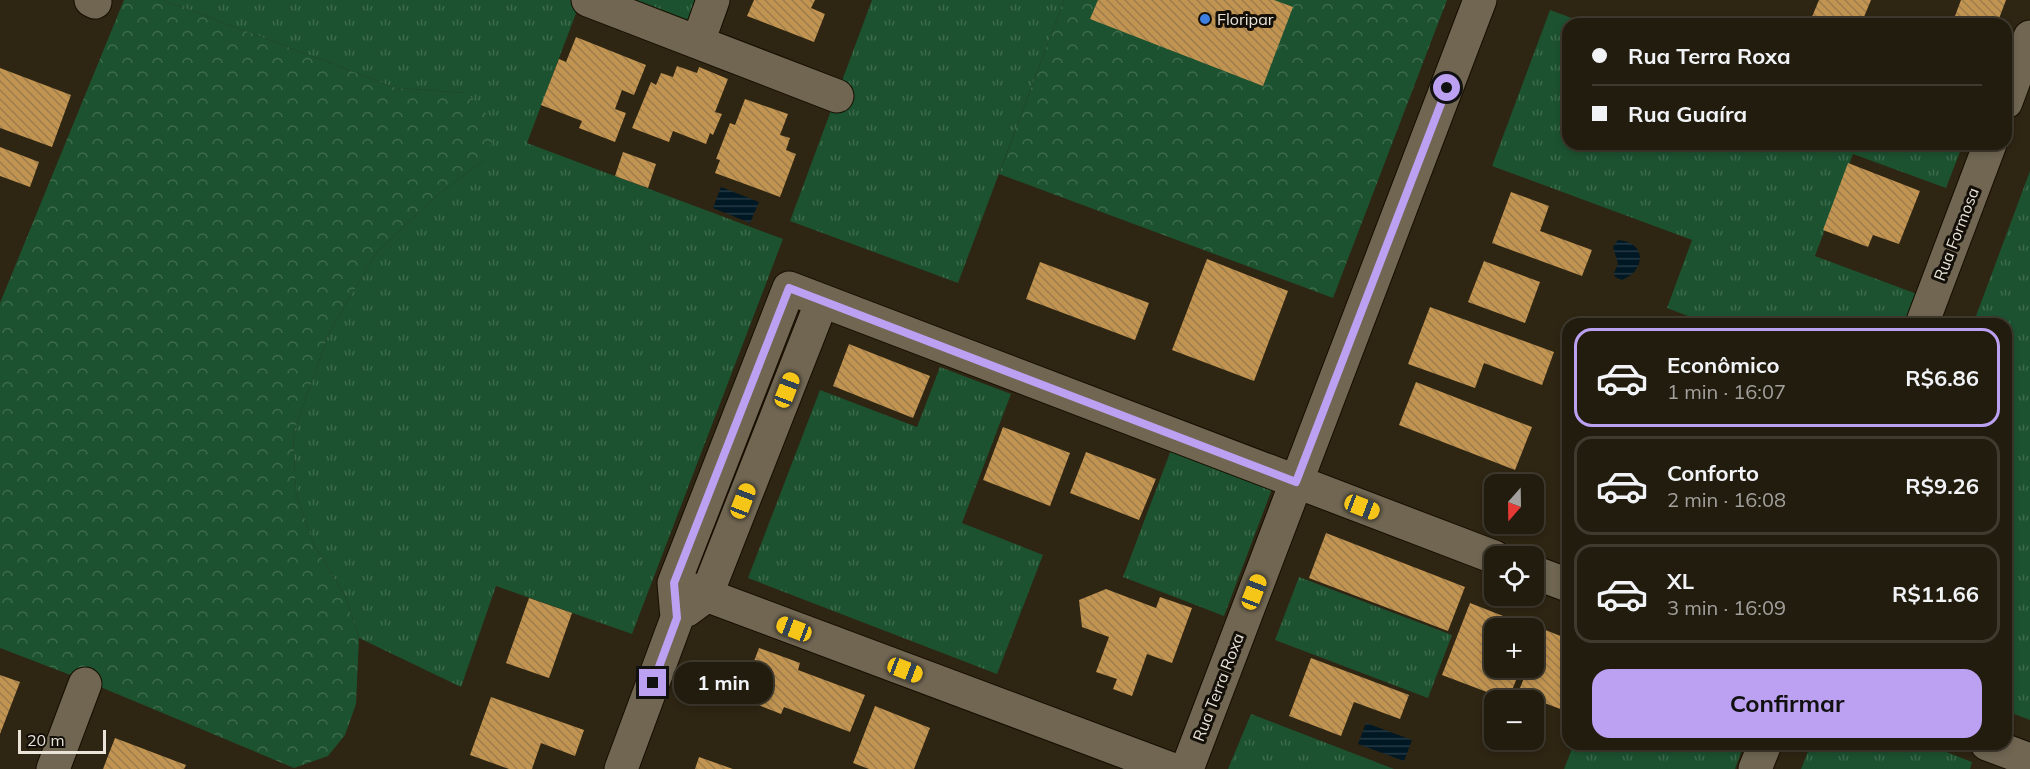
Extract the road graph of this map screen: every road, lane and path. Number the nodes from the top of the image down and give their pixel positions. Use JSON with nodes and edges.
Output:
{"nodes":[{"id":1,"x":588,"y":0,"type":"edge"},
{"id":2,"x":713,"y":0,"type":"edge"},
{"id":3,"x":1480,"y":0,"type":"edge"},
{"id":4,"x":2030,"y":36,"type":"edge"},
{"id":5,"x":698,"y":42,"type":"junction"},
{"id":6,"x":2012,"y":86,"type":"edge"},
{"id":7,"x":837,"y":96,"type":"dead end"},
{"id":8,"x":1988,"y":150,"type":"edge"},
{"id":9,"x":822,"y":301,"type":"junction"},
{"id":10,"x":1924,"y":318,"type":"edge"},
{"id":11,"x":1296,"y":482,"type":"junction"},
{"id":12,"x":1484,"y":553,"type":"edge"},
{"id":13,"x":1544,"y":576,"type":"edge"},
{"id":14,"x":674,"y":583,"type":"junction"},
{"id":15,"x":1562,"y":583,"type":"edge"},
{"id":16,"x":706,"y":596,"type":"junction"},
{"id":17,"x":677,"y":618,"type":"junction"},
{"id":18,"x":85,"y":684,"type":"dead end"},
{"id":19,"x":1763,"y":750,"type":"edge"},
{"id":20,"x":2003,"y":750,"type":"edge"},
{"id":21,"x":2030,"y":760,"type":"edge"},
{"id":22,"x":53,"y":769,"type":"edge"},
{"id":23,"x":621,"y":769,"type":"edge"},
{"id":24,"x":1171,"y":769,"type":"edge"},
{"id":25,"x":1187,"y":769,"type":"edge"},
{"id":26,"x":1755,"y":769,"type":"edge"}],
"edges":[{"from":1,"to":5,"type":"street"},
{"from":2,"to":5,"type":"street"},
{"from":3,"to":11,"type":"street","name":"Rua Terra Roxa"},
{"from":4,"to":6,"type":"street"},
{"from":5,"to":7,"type":"street"},
{"from":8,"to":10,"type":"street","name":"Rua Formosa"},
{"from":9,"to":11,"type":"street"},
{"from":9,"to":14,"type":"street"},
{"from":9,"to":16,"type":"street"},
{"from":11,"to":12,"type":"street"},
{"from":11,"to":25,"type":"street","name":"Rua Terra Roxa"},
{"from":13,"to":15,"type":"street"},
{"from":14,"to":16,"type":"street"},
{"from":14,"to":17,"type":"street"},
{"from":16,"to":17,"type":"street"},
{"from":16,"to":24,"type":"street"},
{"from":17,"to":23,"type":"street"},
{"from":18,"to":22,"type":"street"},
{"from":19,"to":26,"type":"street"},
{"from":20,"to":21,"type":"street"}]}
